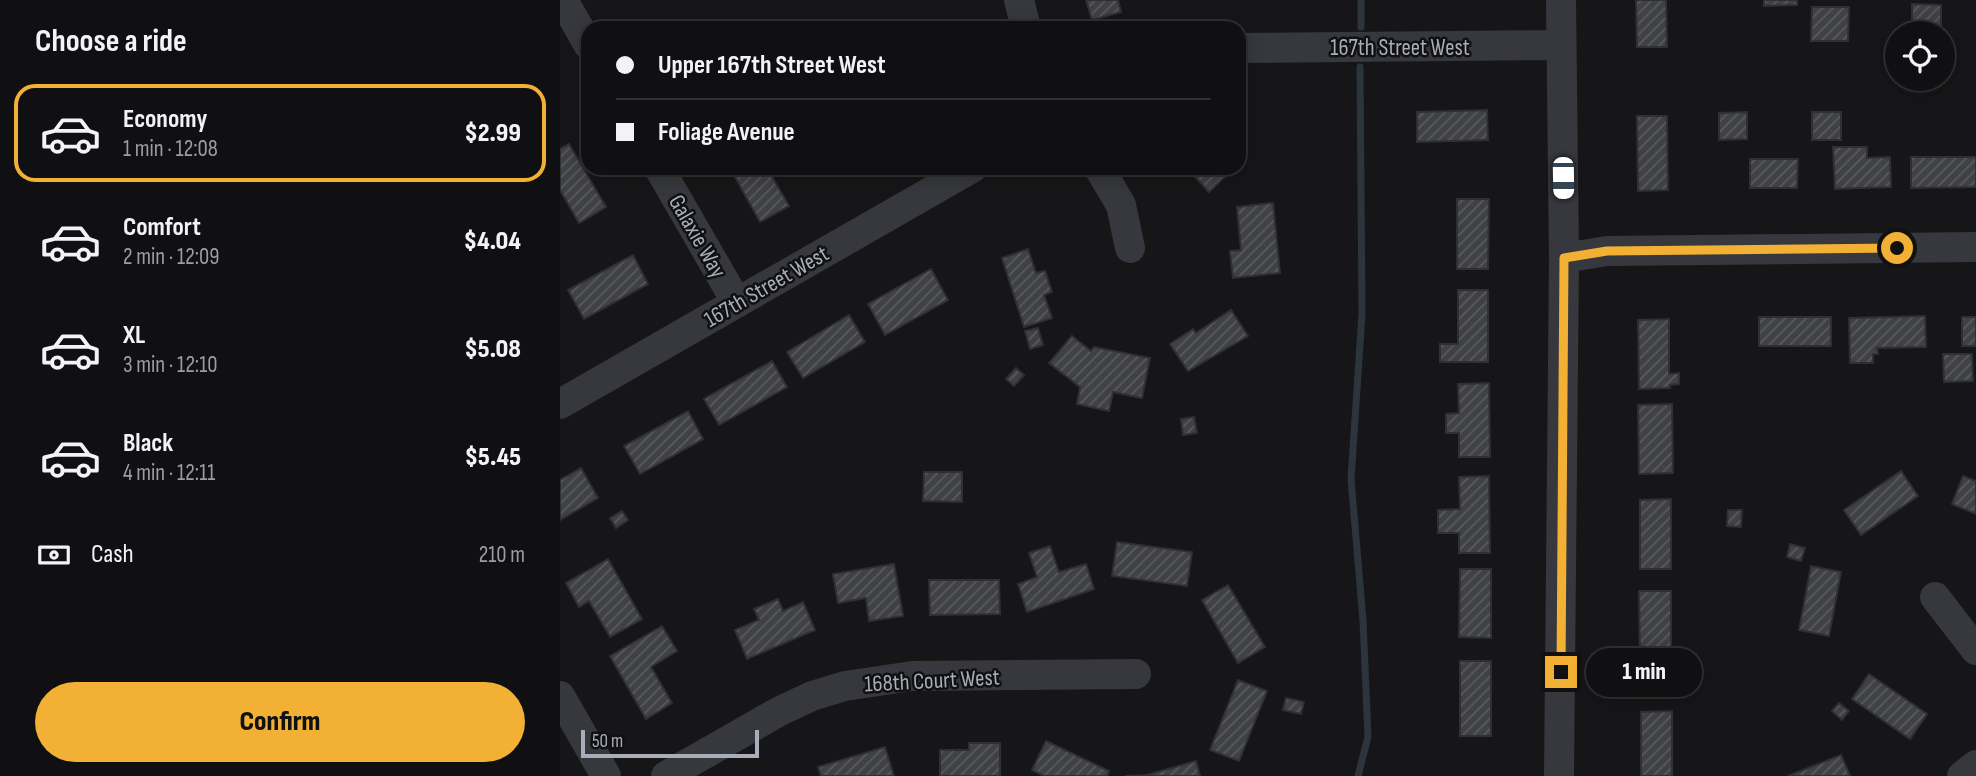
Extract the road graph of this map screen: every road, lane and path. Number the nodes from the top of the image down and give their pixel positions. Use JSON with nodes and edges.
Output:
{"nodes":[{"id":1,"x":563,"y":0,"type":"edge"},
{"id":2,"x":1019,"y":0,"type":"edge"},
{"id":3,"x":1561,"y":0,"type":"edge"},
{"id":4,"x":1024,"y":21,"type":"edge"},
{"id":5,"x":581,"y":32,"type":"edge"},
{"id":6,"x":1561,"y":45,"type":"junction"},
{"id":7,"x":1246,"y":48,"type":"edge"},
{"id":8,"x":663,"y":175,"type":"edge"},
{"id":9,"x":960,"y":175,"type":"edge"},
{"id":10,"x":1103,"y":175,"type":"edge"},
{"id":11,"x":1976,"y":247,"type":"edge"},
{"id":12,"x":1130,"y":248,"type":"dead end"},
{"id":13,"x":1564,"y":258,"type":"junction"},
{"id":14,"x":737,"y":303,"type":"junction"},
{"id":15,"x":560,"y":404,"type":"edge"},
{"id":16,"x":1935,"y":597,"type":"dead end"},
{"id":17,"x":1976,"y":650,"type":"edge"},
{"id":18,"x":1136,"y":674,"type":"dead end"},
{"id":19,"x":560,"y":696,"type":"edge"},
{"id":20,"x":1976,"y":765,"type":"edge"},
{"id":21,"x":606,"y":776,"type":"edge"},
{"id":22,"x":666,"y":776,"type":"edge"},
{"id":23,"x":1559,"y":776,"type":"edge"},
{"id":24,"x":1962,"y":776,"type":"edge"}],
"edges":[{"from":1,"to":5,"type":"street"},
{"from":2,"to":4,"type":"street"},
{"from":3,"to":6,"type":"street"},
{"from":6,"to":7,"type":"street","name":"167th Street West"},
{"from":6,"to":13,"type":"street"},
{"from":8,"to":14,"type":"street","name":"Galaxie Way"},
{"from":9,"to":14,"type":"street","name":"167th Street West"},
{"from":10,"to":12,"type":"street"},
{"from":11,"to":13,"type":"street"},
{"from":13,"to":23,"type":"street"},
{"from":14,"to":15,"type":"street","name":"167th Street West"},
{"from":16,"to":17,"type":"street"},
{"from":18,"to":22,"type":"street","name":"168th Court West"},
{"from":19,"to":21,"type":"street"},
{"from":20,"to":24,"type":"street"}]}
